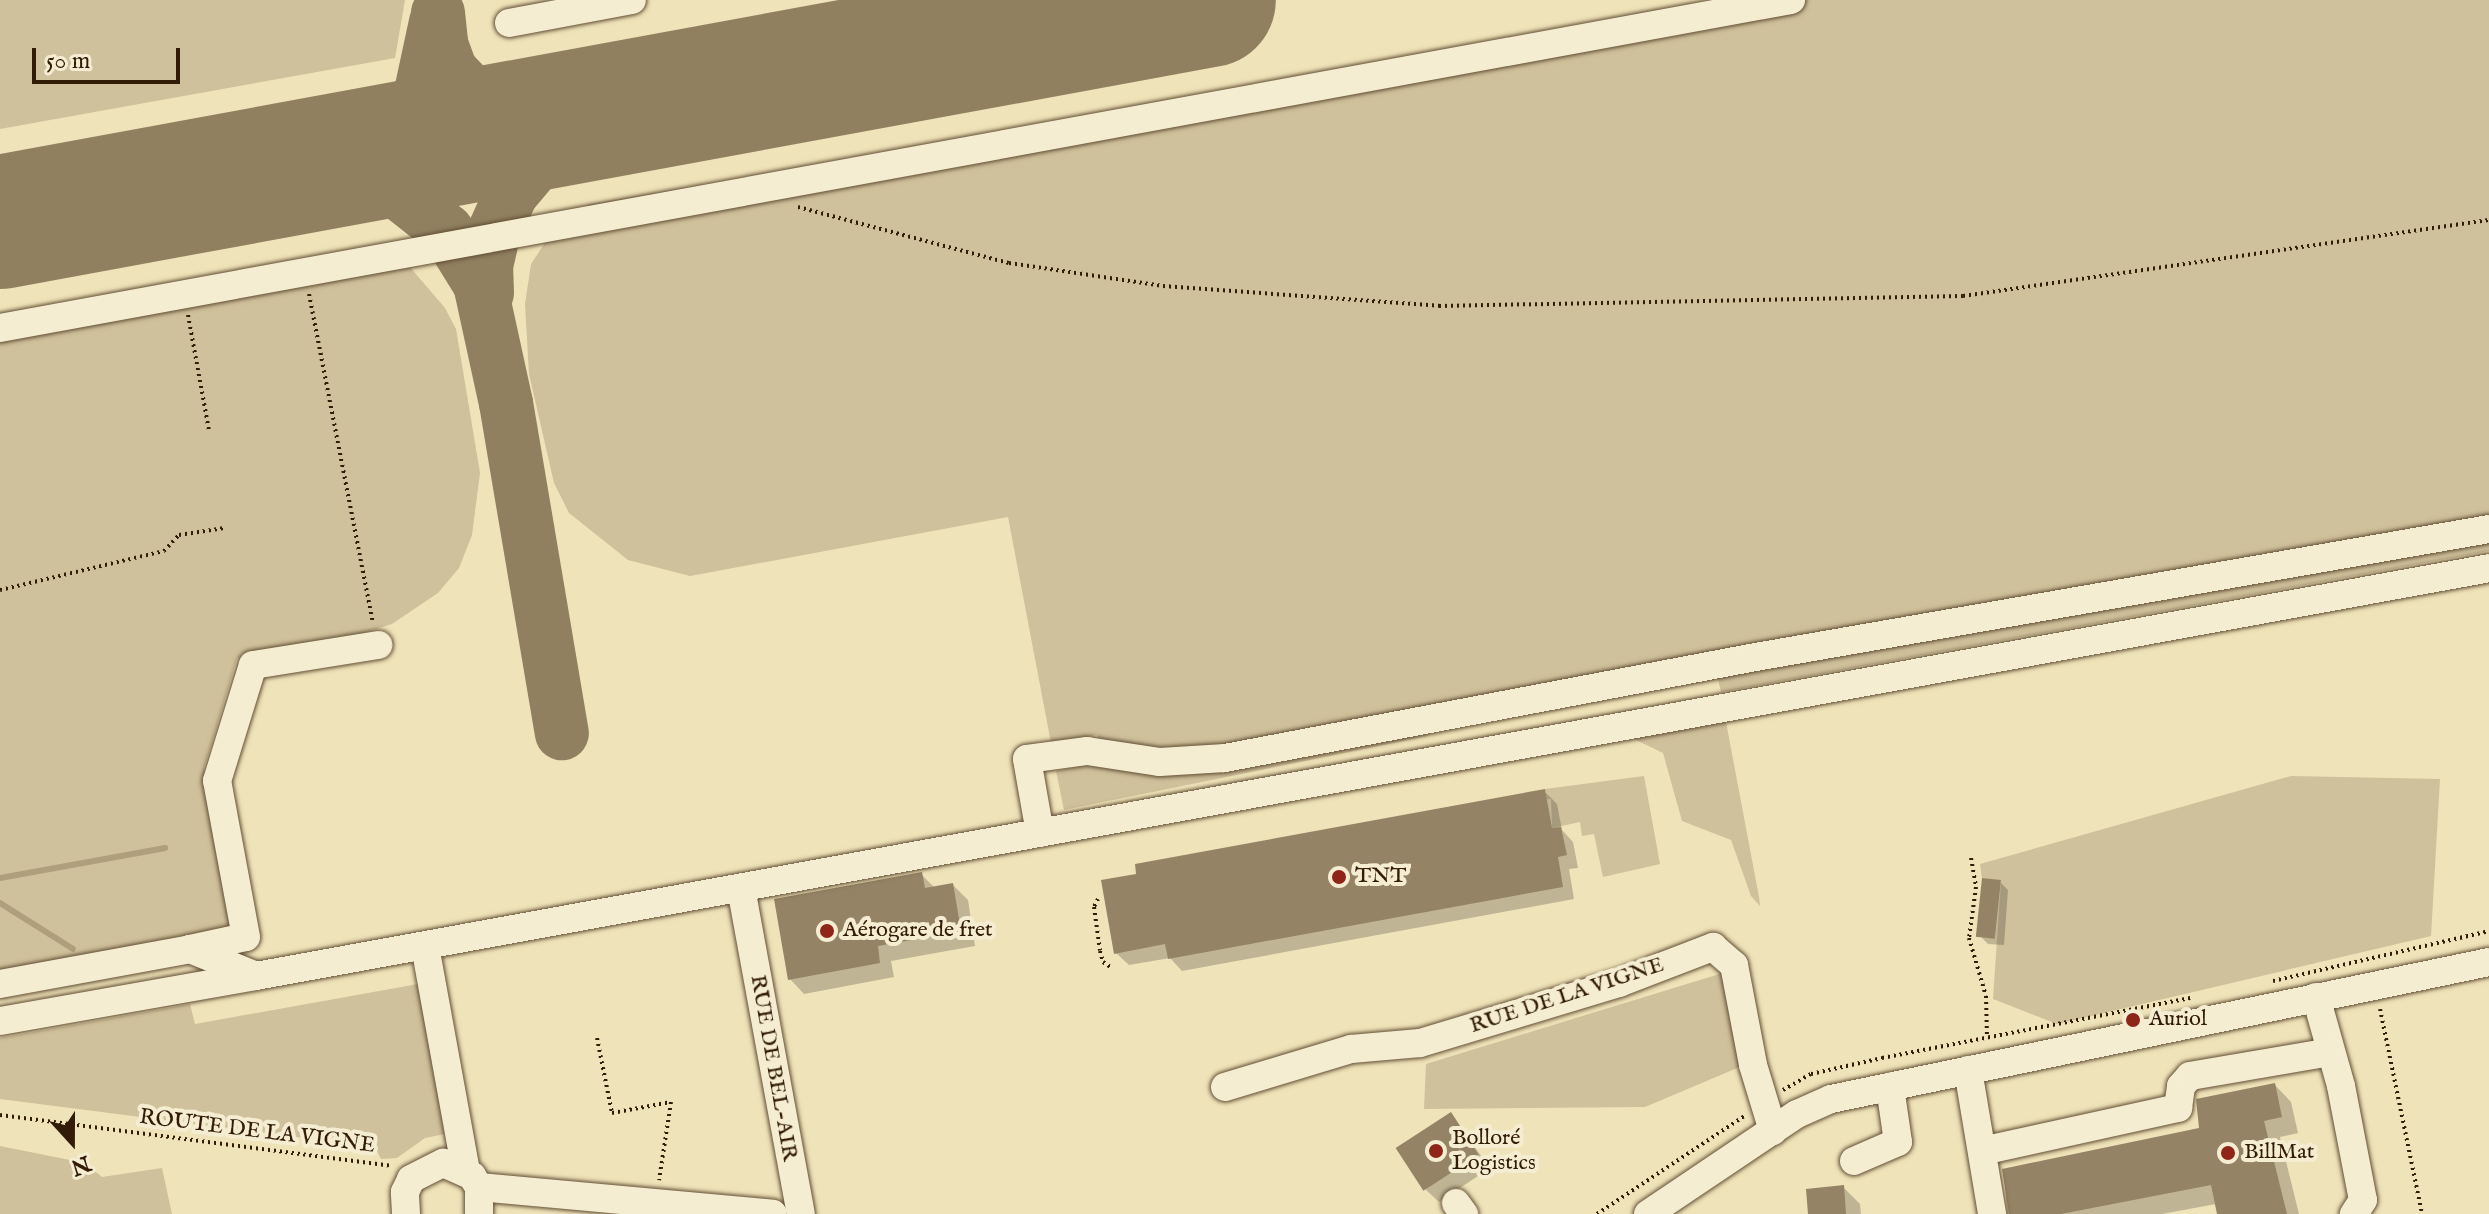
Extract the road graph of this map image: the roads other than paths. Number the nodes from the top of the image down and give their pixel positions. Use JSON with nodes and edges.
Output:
{"nodes":[{"id":1,"x":632,"y":0,"type":"edge"},
{"id":2,"x":1791,"y":0,"type":"edge"},
{"id":3,"x":509,"y":23,"type":"dead end"},
{"id":4,"x":0,"y":328,"type":"edge"},
{"id":5,"x":2489,"y":529,"type":"edge"},
{"id":6,"x":2489,"y":568,"type":"edge"},
{"id":7,"x":378,"y":645,"type":"road end"},
{"id":8,"x":1750,"y":658,"type":"junction"},
{"id":9,"x":1759,"y":701,"type":"junction"},
{"id":10,"x":1040,"y":833,"type":"junction"},
{"id":11,"x":741,"y":888,"type":"junction"},
{"id":12,"x":425,"y":946,"type":"junction"},
{"id":13,"x":190,"y":949,"type":"junction"},
{"id":14,"x":2489,"y":962,"type":"edge"},
{"id":15,"x":256,"y":976,"type":"junction"},
{"id":16,"x":0,"y":984,"type":"edge"},
{"id":17,"x":2316,"y":997,"type":"junction"},
{"id":18,"x":0,"y":1021,"type":"edge"},
{"id":19,"x":2330,"y":1052,"type":"junction"},
{"id":20,"x":1968,"y":1070,"type":"junction"},
{"id":21,"x":1225,"y":1087,"type":"dead end"},
{"id":22,"x":1890,"y":1087,"type":"junction"},
{"id":23,"x":1773,"y":1131,"type":"junction"},
{"id":24,"x":1982,"y":1151,"type":"junction"},
{"id":25,"x":1854,"y":1161,"type":"dead end"},
{"id":26,"x":475,"y":1191,"type":"edge"},
{"id":27,"x":583,"y":1206,"type":"edge"},
{"id":28,"x":406,"y":1214,"type":"edge"},
{"id":29,"x":773,"y":1214,"type":"edge"},
{"id":30,"x":801,"y":1214,"type":"edge"},
{"id":31,"x":1648,"y":1214,"type":"edge"},
{"id":32,"x":1992,"y":1214,"type":"edge"},
{"id":33,"x":2354,"y":1214,"type":"edge"}],
"edges":[{"from":1,"to":3,"type":"street"},
{"from":2,"to":4,"type":"street"},
{"from":5,"to":8,"type":"street"},
{"from":6,"to":9,"type":"street"},
{"from":7,"to":13,"type":"street"},
{"from":8,"to":9,"type":"street"},
{"from":8,"to":10,"type":"street"},
{"from":9,"to":10,"type":"street"},
{"from":10,"to":11,"type":"street"},
{"from":11,"to":12,"type":"street"},
{"from":11,"to":30,"type":"street","name":"RUE DE BEL-AIR"},
{"from":12,"to":15,"type":"street"},
{"from":12,"to":26,"type":"street"},
{"from":13,"to":15,"type":"street"},
{"from":13,"to":16,"type":"street"},
{"from":14,"to":17,"type":"street"},
{"from":15,"to":18,"type":"street"},
{"from":17,"to":19,"type":"street"},
{"from":17,"to":20,"type":"street"},
{"from":19,"to":24,"type":"street"},
{"from":19,"to":33,"type":"street"},
{"from":20,"to":22,"type":"street"},
{"from":20,"to":24,"type":"street"},
{"from":21,"to":23,"type":"street","name":"RUE DE LA VIGNE"},
{"from":22,"to":23,"type":"street"},
{"from":22,"to":25,"type":"street"},
{"from":23,"to":31,"type":"street"},
{"from":24,"to":32,"type":"street"},
{"from":26,"to":27,"type":"street"},
{"from":26,"to":28,"type":"street"},
{"from":27,"to":29,"type":"street"}]}
